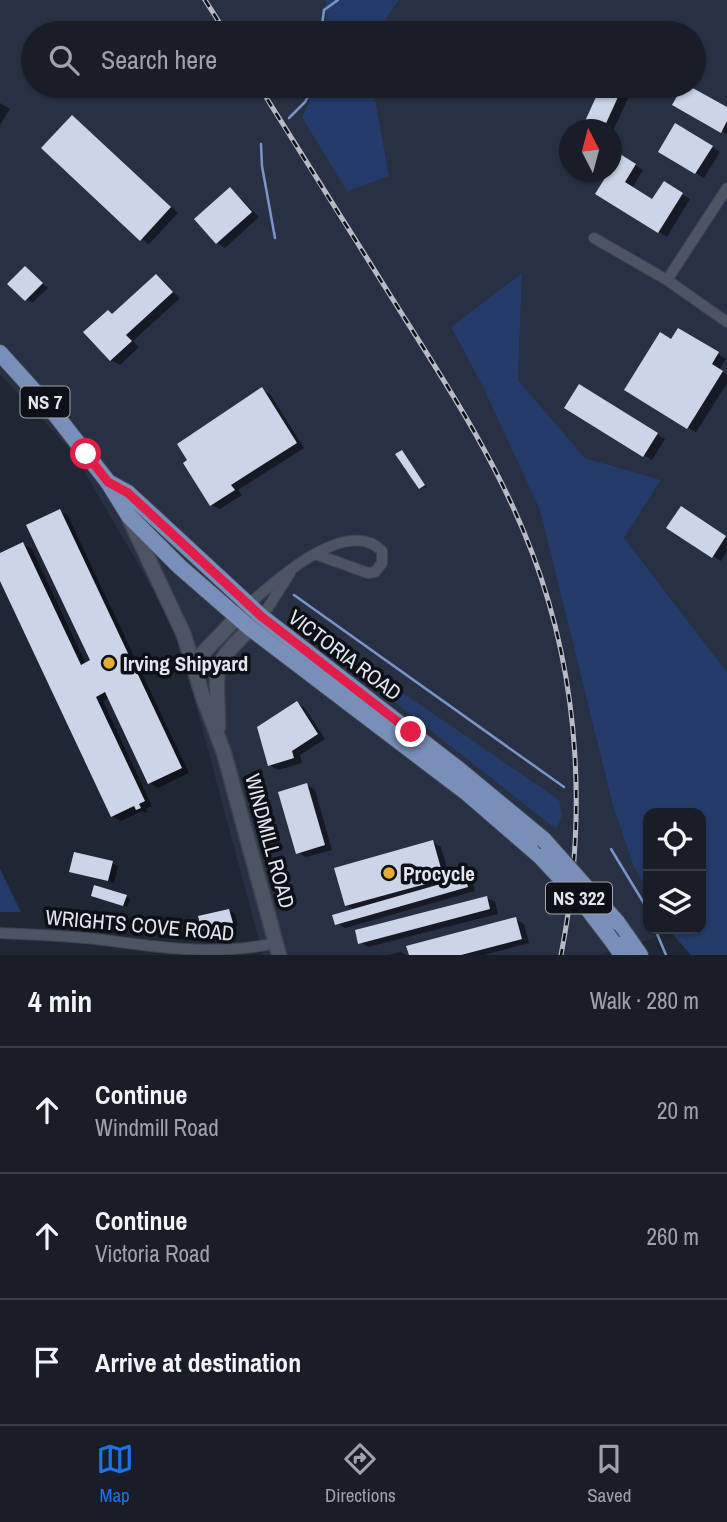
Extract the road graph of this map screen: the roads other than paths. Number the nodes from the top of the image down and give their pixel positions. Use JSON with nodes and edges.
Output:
{"nodes":[{"id":1,"x":727,"y":188,"type":"edge"},
{"id":2,"x":594,"y":238,"type":"dead end"},
{"id":3,"x":667,"y":280,"type":"junction"},
{"id":4,"x":727,"y":322,"type":"edge"},
{"id":5,"x":0,"y":353,"type":"edge"},
{"id":6,"x":108,"y":482,"type":"junction"},
{"id":7,"x":129,"y":516,"type":"junction"},
{"id":8,"x":315,"y":554,"type":"junction"},
{"id":9,"x":292,"y":570,"type":"junction"},
{"id":10,"x":249,"y":617,"type":"junction"},
{"id":11,"x":195,"y":668,"type":"junction"},
{"id":12,"x":218,"y":738,"type":"junction"},
{"id":13,"x":0,"y":933,"type":"edge"},
{"id":14,"x":617,"y":948,"type":"edge"},
{"id":15,"x":277,"y":949,"type":"edge"},
{"id":16,"x":640,"y":955,"type":"edge"}],
"edges":[{"from":1,"to":3,"type":"street"},
{"from":2,"to":3,"type":"street"},
{"from":3,"to":4,"type":"street"},
{"from":5,"to":6,"type":"main road","name":"WINDMILL ROAD","number":"NS 7"},
{"from":6,"to":7,"type":"main road","name":"WINDMILL ROAD","number":"NS 7"},
{"from":6,"to":10,"type":"main road","name":"VICTORIA ROAD","number":"NS 7"},
{"from":7,"to":10,"type":"main road","name":"VICTORIA ROAD","number":"NS 322"},
{"from":7,"to":11,"type":"main road","name":"WINDMILL ROAD","number":"NS 7"},
{"from":8,"to":8,"type":"street"},
{"from":8,"to":9,"type":"street"},
{"from":9,"to":10,"type":"street"},
{"from":9,"to":10,"type":"street"},
{"from":10,"to":11,"type":"main road"},
{"from":10,"to":12,"type":"main road","name":"WINDMILL ROAD","number":"NS 7"},
{"from":10,"to":14,"type":"main road","name":"VICTORIA ROAD","number":"NS 322","bridge":true},
{"from":10,"to":16,"type":"main road","name":"VICTORIA ROAD","number":"NS 322","bridge":true},
{"from":11,"to":12,"type":"main road","name":"WINDMILL ROAD","number":"NS 7"},
{"from":12,"to":15,"type":"main road","name":"WINDMILL ROAD","number":"NS 7"},
{"from":13,"to":15,"type":"street","name":"WRIGHTS COVE ROAD"}]}
